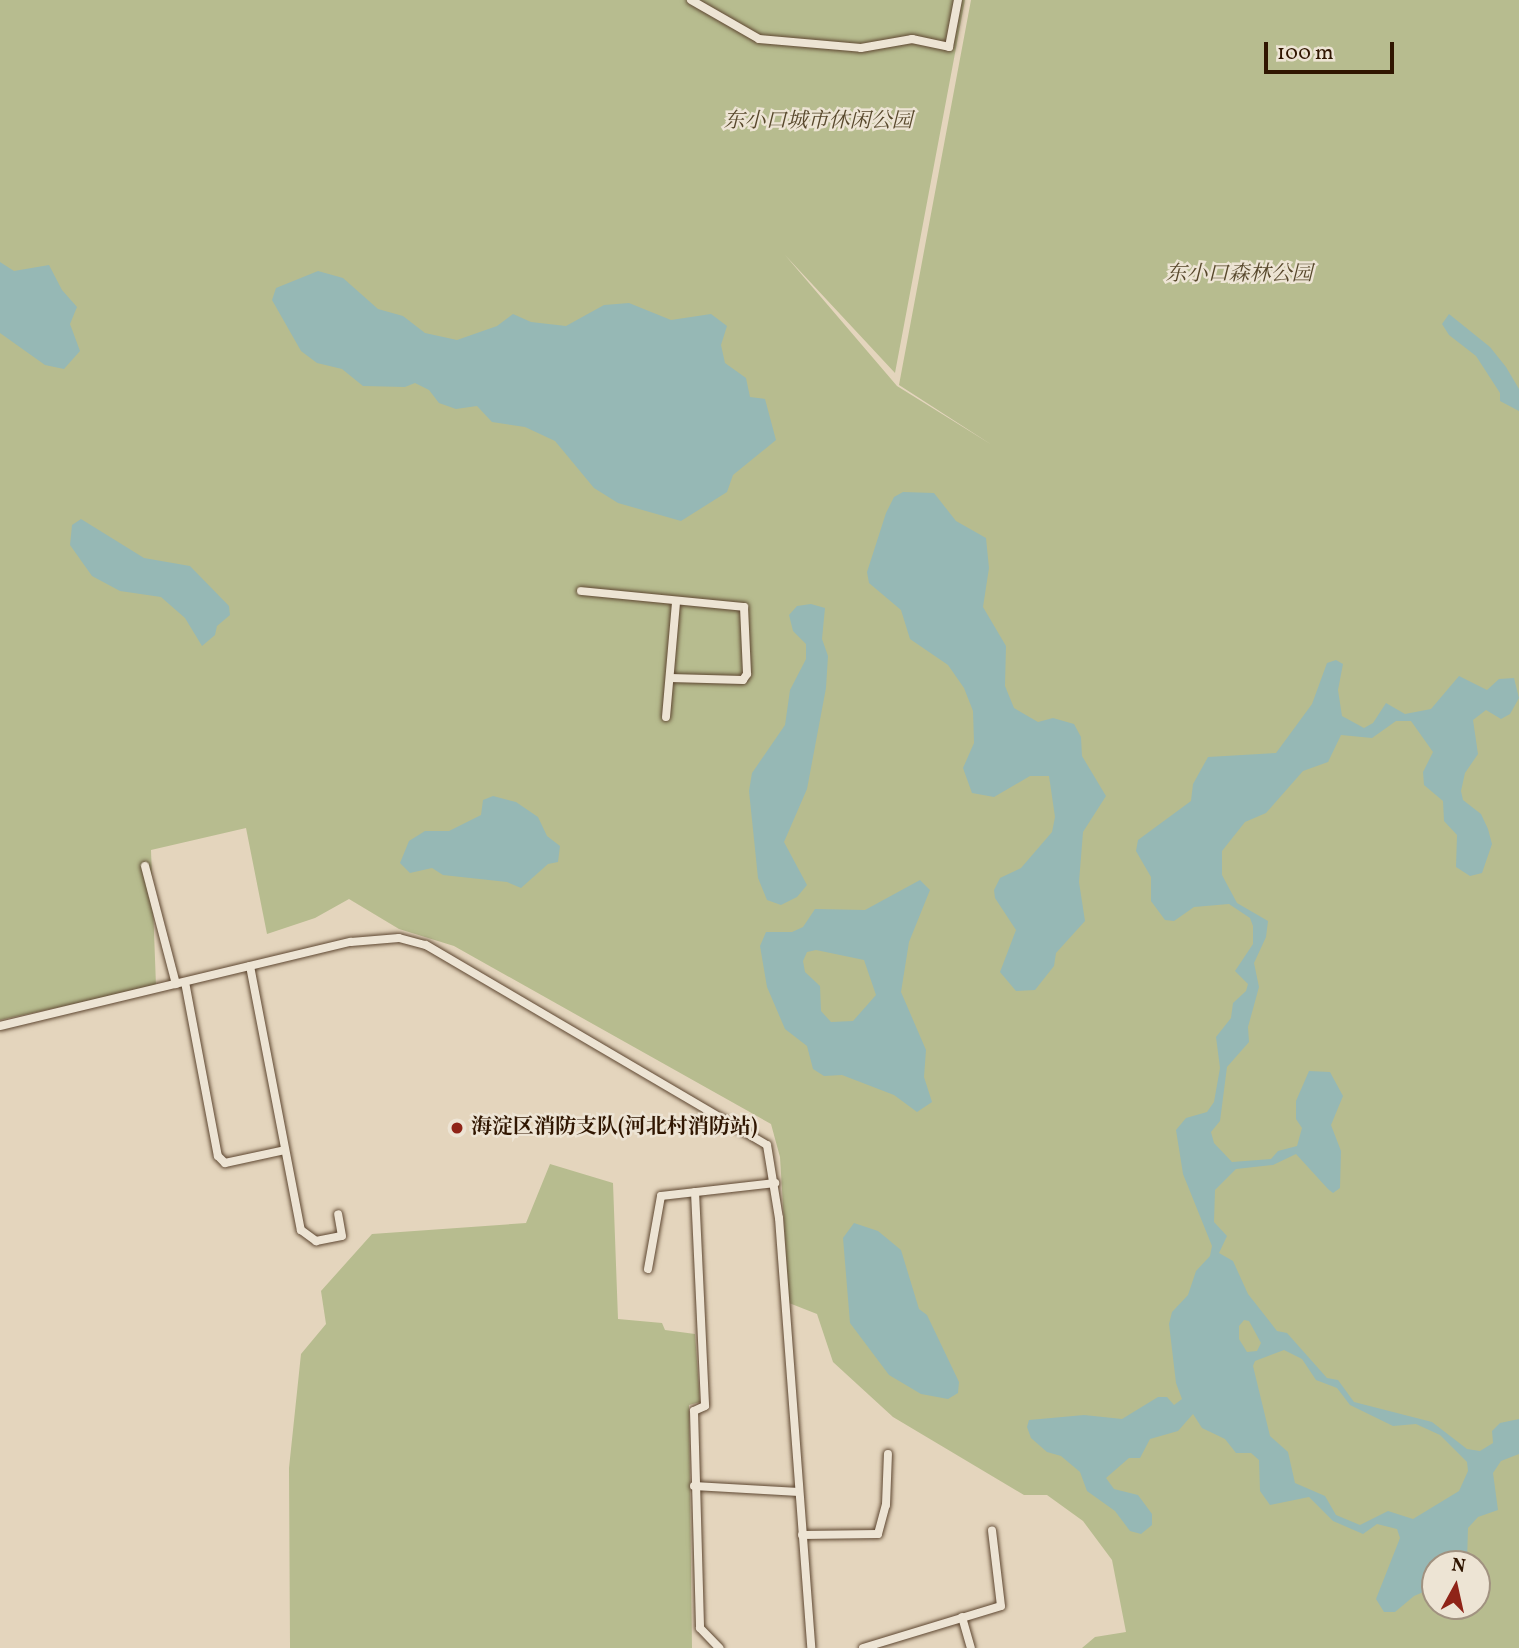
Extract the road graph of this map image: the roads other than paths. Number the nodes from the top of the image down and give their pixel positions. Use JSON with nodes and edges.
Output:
{"nodes":[{"id":1,"x":691,"y":0,"type":"edge"},
{"id":2,"x":958,"y":0,"type":"edge"},
{"id":3,"x":581,"y":591,"type":"dead end"},
{"id":4,"x":677,"y":603,"type":"junction"},
{"id":5,"x":670,"y":678,"type":"junction"},
{"id":6,"x":667,"y":717,"type":"dead end"},
{"id":7,"x":145,"y":866,"type":"dead end"},
{"id":8,"x":250,"y":966,"type":"junction"},
{"id":9,"x":186,"y":982,"type":"junction"},
{"id":10,"x":176,"y":984,"type":"junction"},
{"id":11,"x":0,"y":1026,"type":"edge"},
{"id":12,"x":285,"y":1150,"type":"junction"},
{"id":13,"x":775,"y":1183,"type":"junction"},
{"id":14,"x":695,"y":1192,"type":"junction"},
{"id":15,"x":338,"y":1214,"type":"dead end"},
{"id":16,"x":648,"y":1269,"type":"dead end"},
{"id":17,"x":888,"y":1454,"type":"dead end"},
{"id":18,"x":694,"y":1486,"type":"junction"},
{"id":19,"x":799,"y":1492,"type":"junction"},
{"id":20,"x":992,"y":1531,"type":"dead end"},
{"id":21,"x":802,"y":1535,"type":"junction"},
{"id":22,"x":962,"y":1617,"type":"junction"},
{"id":23,"x":719,"y":1648,"type":"edge"},
{"id":24,"x":811,"y":1648,"type":"edge"},
{"id":25,"x":863,"y":1648,"type":"edge"},
{"id":26,"x":971,"y":1648,"type":"edge"}],
"edges":[{"from":1,"to":2,"type":"street"},
{"from":3,"to":4,"type":"street"},
{"from":4,"to":5,"type":"street"},
{"from":4,"to":5,"type":"street"},
{"from":5,"to":6,"type":"street"},
{"from":7,"to":10,"type":"street"},
{"from":8,"to":9,"type":"street"},
{"from":8,"to":12,"type":"street"},
{"from":8,"to":13,"type":"street"},
{"from":9,"to":10,"type":"street"},
{"from":9,"to":12,"type":"street"},
{"from":10,"to":11,"type":"street"},
{"from":12,"to":15,"type":"street"},
{"from":13,"to":14,"type":"street"},
{"from":13,"to":19,"type":"street"},
{"from":14,"to":16,"type":"street"},
{"from":14,"to":18,"type":"street"},
{"from":17,"to":21,"type":"street"},
{"from":18,"to":19,"type":"street"},
{"from":18,"to":23,"type":"street"},
{"from":19,"to":21,"type":"street"},
{"from":20,"to":22,"type":"street"},
{"from":21,"to":24,"type":"street"},
{"from":22,"to":25,"type":"street"},
{"from":22,"to":26,"type":"street"}]}
